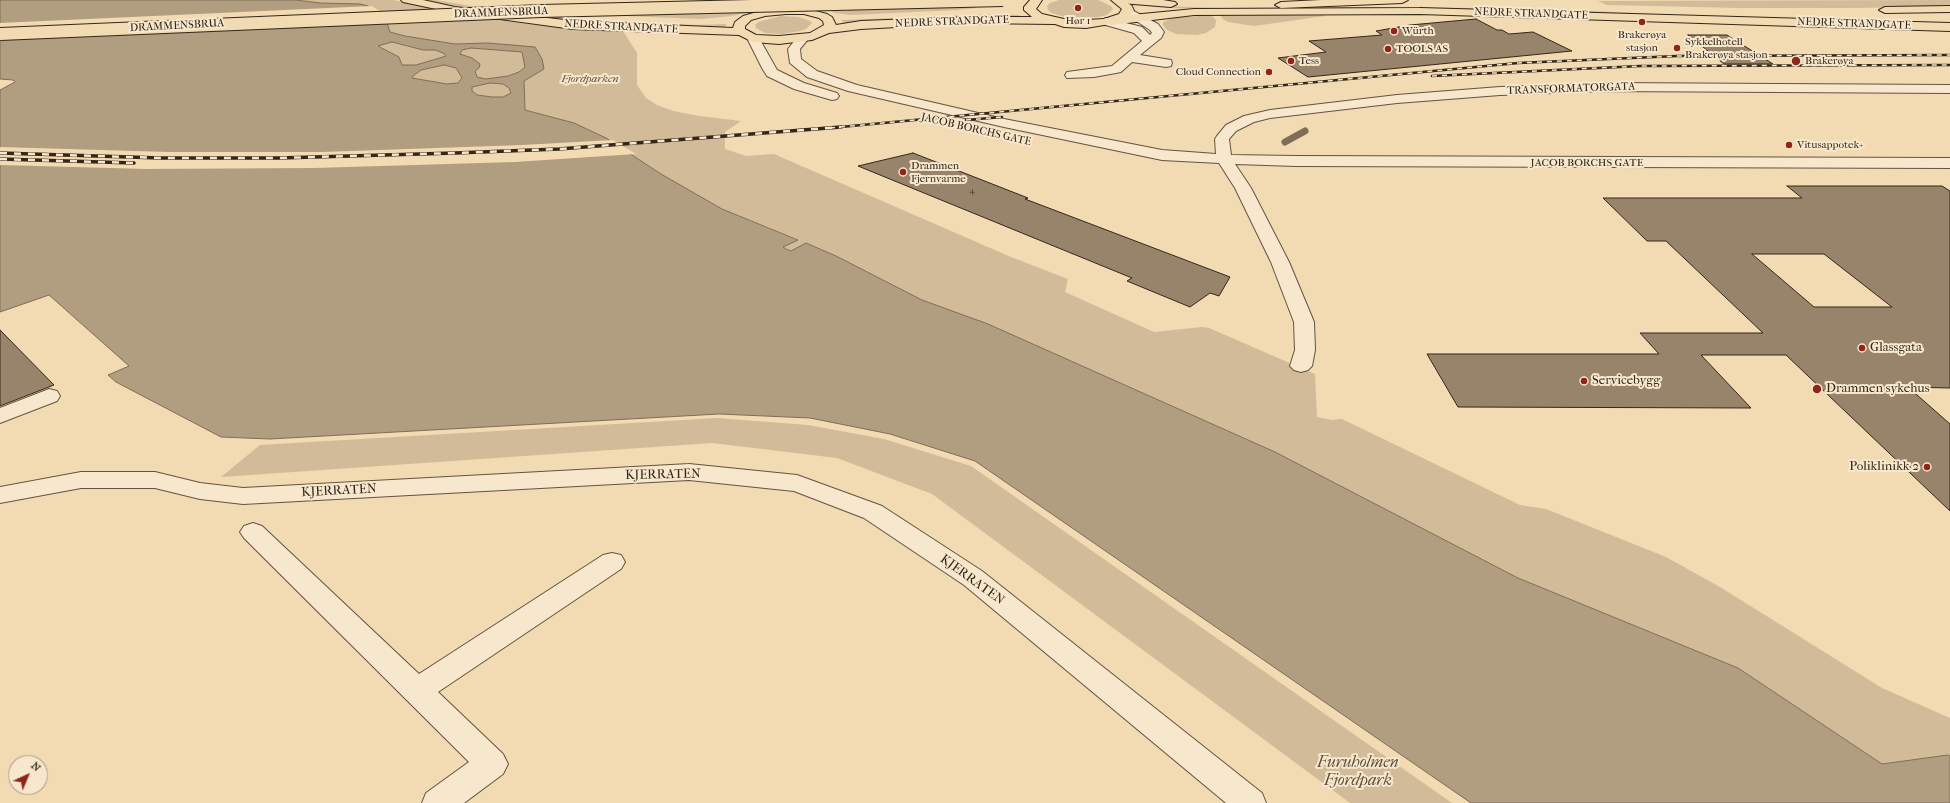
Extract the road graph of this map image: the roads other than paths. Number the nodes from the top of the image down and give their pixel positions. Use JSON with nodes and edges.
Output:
{"nodes":[{"id":1,"x":408,"y":0,"type":"edge"},
{"id":2,"x":454,"y":0,"type":"edge"},
{"id":3,"x":672,"y":0,"type":"edge"},
{"id":4,"x":810,"y":0,"type":"edge"},
{"id":5,"x":823,"y":0,"type":"edge"},
{"id":6,"x":1002,"y":0,"type":"edge"},
{"id":7,"x":1117,"y":0,"type":"edge"},
{"id":8,"x":1121,"y":0,"type":"edge"},
{"id":9,"x":1402,"y":0,"type":"edge"},
{"id":10,"x":1033,"y":4,"type":"edge"},
{"id":11,"x":1281,"y":4,"type":"junction"},
{"id":12,"x":1639,"y":9,"type":"junction"},
{"id":13,"x":1950,"y":9,"type":"edge"},
{"id":14,"x":1915,"y":10,"type":"junction"},
{"id":15,"x":786,"y":11,"type":"junction"},
{"id":16,"x":1128,"y":11,"type":"junction"},
{"id":17,"x":1872,"y":11,"type":"dead end"},
{"id":18,"x":1818,"y":12,"type":"dead end"},
{"id":19,"x":820,"y":15,"type":"junction"},
{"id":20,"x":1140,"y":17,"type":"junction"},
{"id":21,"x":747,"y":18,"type":"junction"},
{"id":22,"x":1732,"y":20,"type":"junction"},
{"id":23,"x":1054,"y":21,"type":"junction"},
{"id":24,"x":1109,"y":21,"type":"junction"},
{"id":25,"x":0,"y":27,"type":"edge"},
{"id":26,"x":1950,"y":27,"type":"edge"},
{"id":27,"x":826,"y":30,"type":"junction"},
{"id":28,"x":741,"y":32,"type":"junction"},
{"id":29,"x":0,"y":34,"type":"edge"},
{"id":30,"x":753,"y":38,"type":"junction"},
{"id":31,"x":803,"y":38,"type":"junction"},
{"id":32,"x":1148,"y":41,"type":"junction"},
{"id":33,"x":1131,"y":58,"type":"junction"},
{"id":34,"x":1166,"y":63,"type":"dead end"},
{"id":35,"x":1072,"y":75,"type":"dead end"},
{"id":36,"x":1950,"y":88,"type":"edge"},
{"id":37,"x":1008,"y":138,"type":"dead end"},
{"id":38,"x":1224,"y":160,"type":"junction"},
{"id":39,"x":1950,"y":163,"type":"edge"},
{"id":40,"x":1156,"y":168,"type":"dead end"},
{"id":41,"x":1301,"y":366,"type":"dead end"},
{"id":42,"x":48,"y":396,"type":"dead end"},
{"id":43,"x":0,"y":416,"type":"edge"},
{"id":44,"x":0,"y":495,"type":"edge"},
{"id":45,"x":253,"y":532,"type":"dead end"},
{"id":46,"x":612,"y":562,"type":"dead end"},
{"id":47,"x":417,"y":691,"type":"junction"},
{"id":48,"x":1250,"y":802,"type":"edge"},
{"id":49,"x":438,"y":803,"type":"edge"}],
"edges":[{"from":1,"to":28,"type":"main road","name":"NEDRE STRANDGATE"},
{"from":2,"to":21,"type":"main road","name":"NEDRE STRANDGATE"},
{"from":3,"to":25,"type":"main road","name":"DRAMMENSBRUA"},
{"from":4,"to":15,"type":"street"},
{"from":5,"to":19,"type":"street"},
{"from":6,"to":29,"type":"main road","name":"DRAMMENSBRUA","bridge":true},
{"from":7,"to":16,"type":"main road"},
{"from":8,"to":11,"type":"main road","name":"NEDRE STRANDGATE"},
{"from":9,"to":11,"type":"main road"},
{"from":10,"to":19,"type":"main road","name":"NEDRE STRANDGATE"},
{"from":10,"to":23,"type":"main road"},
{"from":11,"to":12,"type":"main road","name":"NEDRE STRANDGATE"},
{"from":12,"to":18,"type":"main road","name":"NEDRE STRANDGATE"},
{"from":12,"to":22,"type":"main road"},
{"from":13,"to":14,"type":"main road"},
{"from":14,"to":17,"type":"main road","name":"NEDRE STRANDGATE"},
{"from":14,"to":22,"type":"main road"},
{"from":15,"to":19,"type":"main road","name":"NEDRE STRANDGATE"},
{"from":15,"to":21,"type":"main road","name":"NEDRE STRANDGATE"},
{"from":16,"to":20,"type":"street"},
{"from":16,"to":24,"type":"main road"},
{"from":19,"to":27,"type":"main road"},
{"from":20,"to":22,"type":"main road","name":"NEDRE STRANDGATE"},
{"from":20,"to":24,"type":"main road","name":"NEDRE STRANDGATE"},
{"from":20,"to":32,"type":"street"},
{"from":21,"to":28,"type":"main road"},
{"from":22,"to":26,"type":"main road","name":"NEDRE STRANDGATE"},
{"from":23,"to":24,"type":"main road","name":"NEDRE STRANDGATE"},
{"from":23,"to":27,"type":"main road","name":"NEDRE STRANDGATE"},
{"from":24,"to":32,"type":"street"},
{"from":27,"to":31,"type":"main road","name":"NEDRE STRANDGATE"},
{"from":28,"to":30,"type":"main road"},
{"from":30,"to":31,"type":"main road","name":"NEDRE STRANDGATE"},
{"from":30,"to":37,"type":"street","name":"JACOB BORCHS GATE"},
{"from":31,"to":38,"type":"street","name":"JACOB BORCHS GATE"},
{"from":32,"to":33,"type":"street"},
{"from":33,"to":34,"type":"street"},
{"from":33,"to":35,"type":"street"},
{"from":36,"to":38,"type":"street","name":"TRANSFORMATORGATA"},
{"from":38,"to":39,"type":"street","name":"JACOB BORCHS GATE"},
{"from":38,"to":40,"type":"street","name":"JACOB BORCHS GATE"},
{"from":38,"to":41,"type":"street"},
{"from":42,"to":43,"type":"street"},
{"from":44,"to":48,"type":"street","name":"KJERRATEN"},
{"from":45,"to":47,"type":"street"},
{"from":46,"to":47,"type":"street"},
{"from":47,"to":49,"type":"street"}]}
